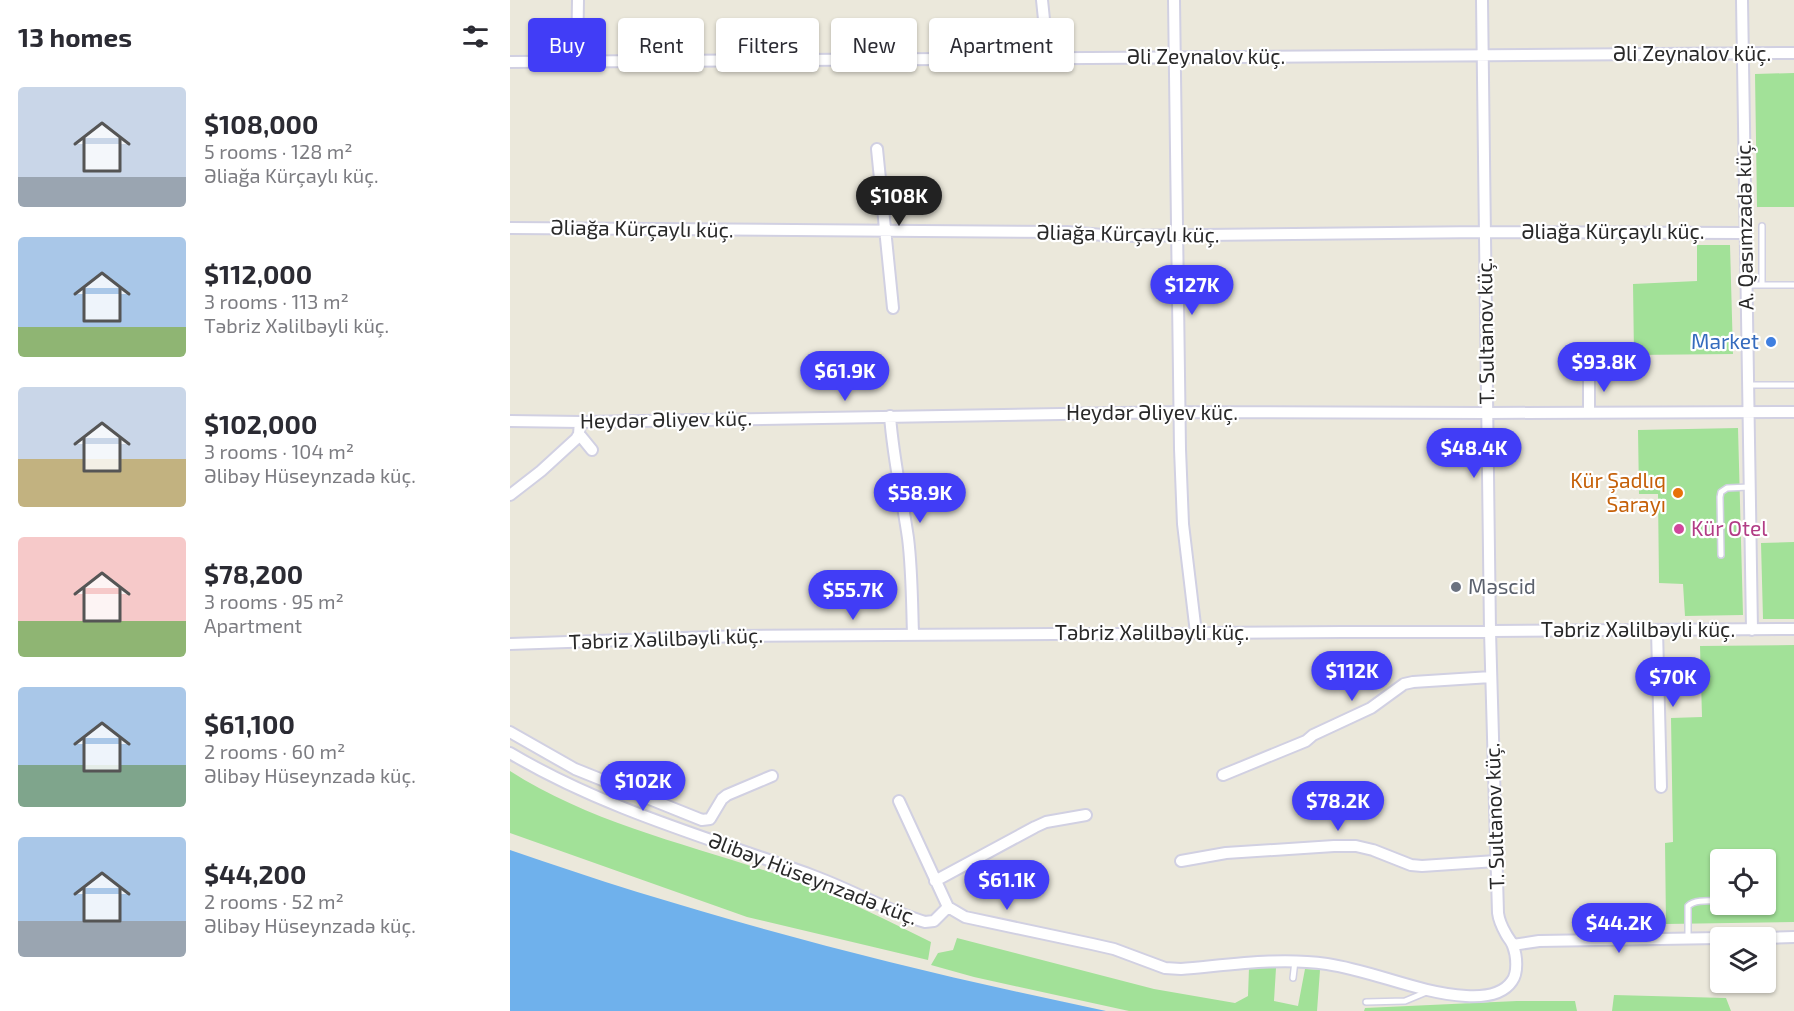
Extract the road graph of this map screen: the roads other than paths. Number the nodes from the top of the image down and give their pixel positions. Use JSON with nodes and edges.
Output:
{"nodes":[{"id":1,"x":578,"y":0,"type":"edge"},
{"id":2,"x":1042,"y":0,"type":"edge"},
{"id":3,"x":1174,"y":0,"type":"edge"},
{"id":4,"x":1482,"y":0,"type":"edge"},
{"id":5,"x":1742,"y":0,"type":"edge"},
{"id":6,"x":578,"y":18,"type":"edge"},
{"id":7,"x":1044,"y":18,"type":"edge"},
{"id":8,"x":1794,"y":53,"type":"edge"},
{"id":9,"x":1482,"y":54,"type":"junction"},
{"id":10,"x":1742,"y":54,"type":"junction"},
{"id":11,"x":1175,"y":57,"type":"junction"},
{"id":12,"x":1074,"y":58,"type":"edge"},
{"id":13,"x":929,"y":59,"type":"edge"},
{"id":14,"x":606,"y":61,"type":"edge"},
{"id":15,"x":510,"y":62,"type":"edge"},
{"id":16,"x":528,"y":62,"type":"edge"},
{"id":17,"x":877,"y":149,"type":"dead end"},
{"id":18,"x":1762,"y":226,"type":"dead end"},
{"id":19,"x":510,"y":228,"type":"edge"},
{"id":20,"x":885,"y":232,"type":"junction"},
{"id":21,"x":1484,"y":232,"type":"junction"},
{"id":22,"x":1745,"y":233,"type":"junction"},
{"id":23,"x":1177,"y":236,"type":"junction"},
{"id":24,"x":1746,"y":285,"type":"junction"},
{"id":25,"x":1762,"y":285,"type":"junction"},
{"id":26,"x":1794,"y":285,"type":"edge"},
{"id":27,"x":893,"y":308,"type":"dead end"},
{"id":28,"x":1589,"y":374,"type":"dead end"},
{"id":29,"x":1747,"y":385,"type":"junction"},
{"id":30,"x":1794,"y":385,"type":"edge"},
{"id":31,"x":1179,"y":412,"type":"junction"},
{"id":32,"x":1748,"y":412,"type":"junction"},
{"id":33,"x":1794,"y":412,"type":"edge"},
{"id":34,"x":1487,"y":413,"type":"junction"},
{"id":35,"x":1589,"y":413,"type":"junction"},
{"id":36,"x":891,"y":416,"type":"junction"},
{"id":37,"x":510,"y":421,"type":"edge"},
{"id":38,"x":580,"y":422,"type":"junction"},
{"id":39,"x":579,"y":434,"type":"junction"},
{"id":40,"x":592,"y":450,"type":"dead end"},
{"id":41,"x":1749,"y":487,"type":"junction"},
{"id":42,"x":510,"y":495,"type":"edge"},
{"id":43,"x":1721,"y":555,"type":"dead end"},
{"id":44,"x":1794,"y":629,"type":"edge"},
{"id":45,"x":1657,"y":630,"type":"junction"},
{"id":46,"x":1752,"y":630,"type":"junction"},
{"id":47,"x":1490,"y":631,"type":"junction"},
{"id":48,"x":1196,"y":633,"type":"junction"},
{"id":49,"x":913,"y":635,"type":"junction"},
{"id":50,"x":510,"y":644,"type":"edge"},
{"id":51,"x":1491,"y":677,"type":"junction"},
{"id":52,"x":510,"y":732,"type":"edge"},
{"id":53,"x":510,"y":753,"type":"edge"},
{"id":54,"x":1223,"y":775,"type":"dead end"},
{"id":55,"x":772,"y":776,"type":"dead end"},
{"id":56,"x":1661,"y":787,"type":"dead end"},
{"id":57,"x":899,"y":801,"type":"dead end"},
{"id":58,"x":1086,"y":815,"type":"dead end"},
{"id":59,"x":1181,"y":861,"type":"dead end"},
{"id":60,"x":1496,"y":861,"type":"junction"},
{"id":61,"x":935,"y":881,"type":"junction"},
{"id":62,"x":1710,"y":901,"type":"edge"},
{"id":63,"x":948,"y":907,"type":"junction"},
{"id":64,"x":1794,"y":937,"type":"edge"},
{"id":65,"x":1710,"y":938,"type":"edge"},
{"id":66,"x":1776,"y":938,"type":"edge"},
{"id":67,"x":1688,"y":939,"type":"junction"},
{"id":68,"x":1513,"y":945,"type":"junction"},
{"id":69,"x":1295,"y":962,"type":"junction"},
{"id":70,"x":1293,"y":978,"type":"dead end"},
{"id":71,"x":1430,"y":990,"type":"junction"},
{"id":72,"x":1366,"y":1002,"type":"dead end"}],
"edges":[{"from":1,"to":6,"type":"street"},
{"from":2,"to":7,"type":"street"},
{"from":3,"to":11,"type":"street"},
{"from":4,"to":9,"type":"street","name":"T. Sultanov küç."},
{"from":5,"to":10,"type":"street","name":"A. Qasımzadə küç."},
{"from":8,"to":10,"type":"street","name":"Əli Zeynalov küç."},
{"from":9,"to":10,"type":"street","name":"Əli Zeynalov küç."},
{"from":9,"to":11,"type":"street","name":"Əli Zeynalov küç."},
{"from":9,"to":21,"type":"street","name":"T. Sultanov küç."},
{"from":10,"to":22,"type":"street","name":"A. Qasımzadə küç."},
{"from":11,"to":12,"type":"street","name":"Əli Zeynalov küç."},
{"from":11,"to":23,"type":"street"},
{"from":13,"to":14,"type":"street","name":"Əli Zeynalov küç."},
{"from":15,"to":16,"type":"street","name":"Əli Zeynalov küç."},
{"from":17,"to":20,"type":"street"},
{"from":18,"to":25,"type":"lane"},
{"from":19,"to":20,"type":"street","name":"Əliağa Kürçaylı küç."},
{"from":20,"to":23,"type":"street","name":"Əliağa Kürçaylı küç."},
{"from":20,"to":27,"type":"street"},
{"from":21,"to":22,"type":"street","name":"Əliağa Kürçaylı küç."},
{"from":21,"to":23,"type":"street","name":"Əliağa Kürçaylı küç."},
{"from":21,"to":34,"type":"street","name":"T. Sultanov küç."},
{"from":22,"to":24,"type":"street","name":"A. Qasımzadə küç."},
{"from":23,"to":31,"type":"street"},
{"from":24,"to":25,"type":"lane"},
{"from":24,"to":29,"type":"street","name":"A. Qasımzadə küç."},
{"from":25,"to":26,"type":"lane"},
{"from":28,"to":35,"type":"street"},
{"from":29,"to":30,"type":"lane"},
{"from":29,"to":32,"type":"street","name":"A. Qasımzadə küç."},
{"from":31,"to":34,"type":"street","name":"Heydər Əliyev küç."},
{"from":31,"to":36,"type":"street","name":"Heydər Əliyev küç."},
{"from":31,"to":48,"type":"street"},
{"from":32,"to":33,"type":"street","name":"Heydər Əliyev küç."},
{"from":32,"to":35,"type":"street","name":"Heydər Əliyev küç."},
{"from":32,"to":41,"type":"street","name":"A. Qasımzadə küç."},
{"from":34,"to":35,"type":"street","name":"Heydər Əliyev küç."},
{"from":34,"to":47,"type":"street","name":"T. Sultanov küç."},
{"from":36,"to":38,"type":"street","name":"Heydər Əliyev küç."},
{"from":36,"to":49,"type":"street"},
{"from":37,"to":38,"type":"street","name":"Heydər Əliyev küç."},
{"from":38,"to":39,"type":"street"},
{"from":39,"to":40,"type":"street"},
{"from":39,"to":42,"type":"street"},
{"from":41,"to":43,"type":"lane"},
{"from":41,"to":46,"type":"street","name":"A. Qasımzadə küç."},
{"from":44,"to":46,"type":"street","name":"Təbriz Xəlilbəyli küç."},
{"from":45,"to":46,"type":"street","name":"Təbriz Xəlilbəyli küç."},
{"from":45,"to":47,"type":"street","name":"Təbriz Xəlilbəyli küç."},
{"from":45,"to":56,"type":"street"},
{"from":47,"to":48,"type":"street","name":"Təbriz Xəlilbəyli küç."},
{"from":47,"to":51,"type":"street","name":"T. Sultanov küç."},
{"from":48,"to":49,"type":"street","name":"Təbriz Xəlilbəyli küç."},
{"from":49,"to":50,"type":"street","name":"Təbriz Xəlilbəyli küç."},
{"from":51,"to":54,"type":"street"},
{"from":51,"to":60,"type":"street","name":"T. Sultanov küç."},
{"from":52,"to":55,"type":"street"},
{"from":53,"to":63,"type":"street","name":"Əlibəy Hüseynzadə küç."},
{"from":57,"to":61,"type":"street"},
{"from":58,"to":61,"type":"street"},
{"from":59,"to":60,"type":"street"},
{"from":60,"to":68,"type":"street","name":"T. Sultanov küç."},
{"from":61,"to":63,"type":"street"},
{"from":62,"to":67,"type":"lane"},
{"from":63,"to":69,"type":"street","name":"Əlibəy Hüseynzadə küç."},
{"from":64,"to":66,"type":"street"},
{"from":65,"to":67,"type":"street"},
{"from":67,"to":68,"type":"street"},
{"from":68,"to":71,"type":"street","name":"Əlibəy Hüseynzadə küç."},
{"from":69,"to":70,"type":"lane"},
{"from":69,"to":71,"type":"street","name":"Əlibəy Hüseynzadə küç."},
{"from":71,"to":72,"type":"lane"}]}
